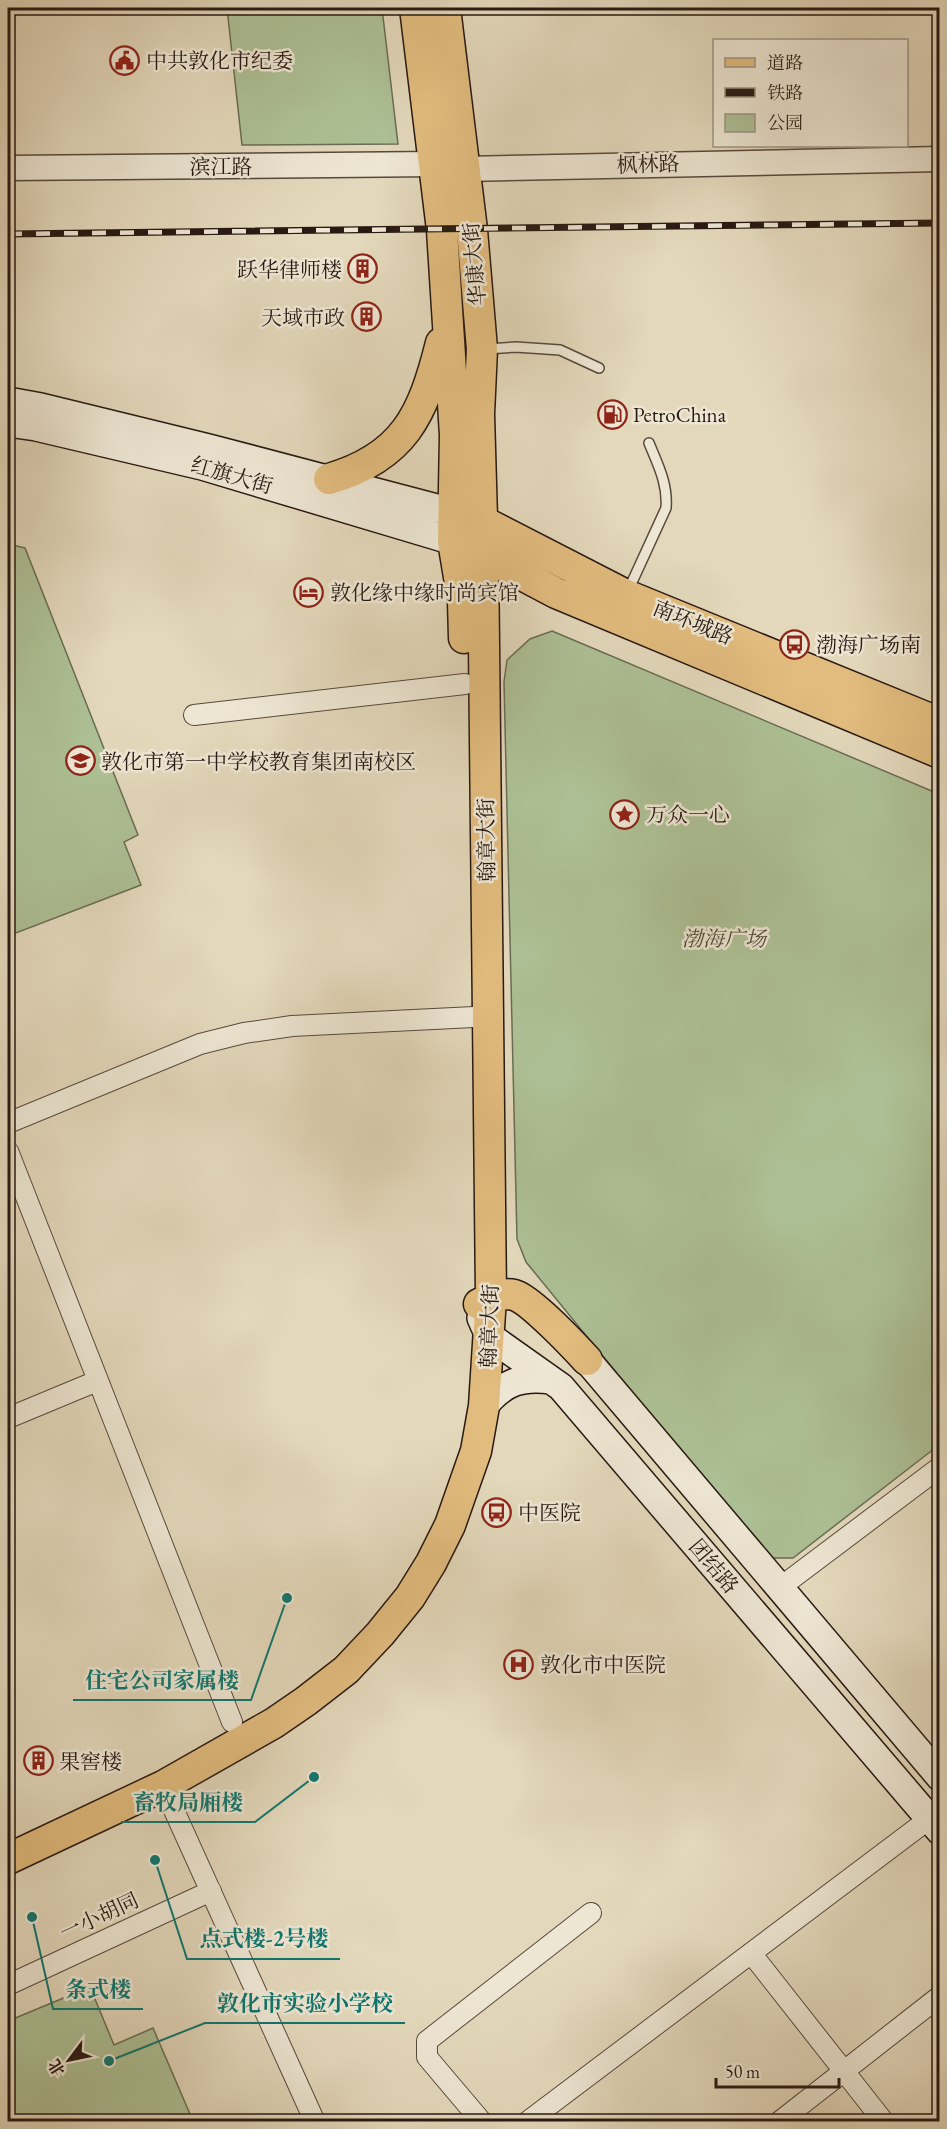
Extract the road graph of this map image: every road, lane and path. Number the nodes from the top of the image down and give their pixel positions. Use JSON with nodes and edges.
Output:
{"nodes":[{"id":1,"x":415,"y":8,"type":"edge"},
{"id":2,"x":445,"y":8,"type":"edge"},
{"id":3,"x":939,"y":159,"type":"edge"},
{"id":4,"x":435,"y":164,"type":"junction"},
{"id":5,"x":8,"y":168,"type":"edge"},
{"id":6,"x":465,"y":169,"type":"junction"},
{"id":7,"x":448,"y":320,"type":"junction"},
{"id":8,"x":482,"y":349,"type":"junction"},
{"id":9,"x":599,"y":368,"type":"dead end"},
{"id":10,"x":8,"y":401,"type":"edge"},
{"id":11,"x":8,"y":423,"type":"edge"},
{"id":12,"x":649,"y":443,"type":"dead end"},
{"id":13,"x":329,"y":480,"type":"junction"},
{"id":14,"x":482,"y":521,"type":"junction"},
{"id":15,"x":453,"y":526,"type":"junction"},
{"id":16,"x":483,"y":553,"type":"junction"},
{"id":17,"x":626,"y":595,"type":"junction"},
{"id":18,"x":465,"y":684,"type":"junction"},
{"id":19,"x":194,"y":715,"type":"dead end"},
{"id":20,"x":939,"y":723,"type":"edge"},
{"id":21,"x":939,"y":753,"type":"edge"},
{"id":22,"x":474,"y":1017,"type":"junction"},
{"id":23,"x":8,"y":1123,"type":"edge"},
{"id":24,"x":8,"y":1151,"type":"edge"},
{"id":25,"x":490,"y":1207,"type":"junction"},
{"id":26,"x":538,"y":1311,"type":"junction"},
{"id":27,"x":484,"y":1313,"type":"junction"},
{"id":28,"x":587,"y":1360,"type":"joint"},
{"id":29,"x":551,"y":1380,"type":"junction"},
{"id":30,"x":97,"y":1381,"type":"junction"},
{"id":31,"x":484,"y":1406,"type":"junction"},
{"id":32,"x":8,"y":1418,"type":"edge"},
{"id":33,"x":939,"y":1467,"type":"edge"},
{"id":34,"x":778,"y":1589,"type":"junction"},
{"id":35,"x":232,"y":1722,"type":"junction"},
{"id":36,"x":934,"y":1766,"type":"edge"},
{"id":37,"x":164,"y":1786,"type":"junction"},
{"id":38,"x":934,"y":1825,"type":"edge"},
{"id":39,"x":8,"y":1838,"type":"edge"},
{"id":40,"x":8,"y":1859,"type":"edge"},
{"id":41,"x":211,"y":1891,"type":"junction"},
{"id":42,"x":591,"y":1913,"type":"dead end"},
{"id":43,"x":751,"y":1953,"type":"junction"},
{"id":44,"x":8,"y":1985,"type":"edge"},
{"id":45,"x":939,"y":1996,"type":"edge"},
{"id":46,"x":844,"y":2071,"type":"junction"},
{"id":47,"x":315,"y":2121,"type":"edge"},
{"id":48,"x":482,"y":2121,"type":"edge"},
{"id":49,"x":527,"y":2121,"type":"edge"},
{"id":50,"x":779,"y":2121,"type":"edge"},
{"id":51,"x":884,"y":2121,"type":"edge"}],
"edges":[{"from":1,"to":4,"type":"main road","name":"华康大街"},
{"from":2,"to":6,"type":"main road","name":"华康大街"},
{"from":3,"to":6,"type":"street","name":"枫林路"},
{"from":4,"to":5,"type":"street","name":"滨江路"},
{"from":4,"to":7,"type":"main road","name":"华康大街"},
{"from":6,"to":8,"type":"main road","name":"华康大街"},
{"from":7,"to":13,"type":"main road"},
{"from":7,"to":15,"type":"main road","name":"华康大街"},
{"from":8,"to":9,"type":"lane"},
{"from":8,"to":14,"type":"main road","name":"华康大街"},
{"from":10,"to":13,"type":"main road","name":"红旗大街"},
{"from":11,"to":15,"type":"main road","name":"红旗大街"},
{"from":12,"to":17,"type":"lane"},
{"from":13,"to":15,"type":"main road","name":"红旗大街"},
{"from":14,"to":15,"type":"main road","name":"南环城路"},
{"from":14,"to":16,"type":"main road","name":"翰章大街"},
{"from":14,"to":17,"type":"main road","name":"南环城路"},
{"from":15,"to":16,"type":"main road","name":"南环城路"},
{"from":15,"to":18,"type":"main road","name":"翰章大街"},
{"from":16,"to":21,"type":"main road","name":"南环城路"},
{"from":16,"to":25,"type":"main road","name":"翰章大街"},
{"from":17,"to":20,"type":"main road","name":"南环城路"},
{"from":18,"to":19,"type":"street"},
{"from":18,"to":22,"type":"main road","name":"翰章大街"},
{"from":22,"to":23,"type":"street"},
{"from":22,"to":27,"type":"main road","name":"翰章大街"},
{"from":24,"to":30,"type":"street"},
{"from":25,"to":26,"type":"main road"},
{"from":25,"to":27,"type":"main road","name":"翰章大街"},
{"from":26,"to":27,"type":"main road"},
{"from":26,"to":28,"type":"main road"},
{"from":27,"to":29,"type":"main road","name":"团结路"},
{"from":27,"to":31,"type":"main road","name":"翰章大街"},
{"from":27,"to":35,"type":"main road","name":"翰章大街"},
{"from":28,"to":34,"type":"main road","name":"团结路"},
{"from":29,"to":31,"type":"main road"},
{"from":29,"to":38,"type":"main road","name":"团结路"},
{"from":30,"to":32,"type":"street"},
{"from":30,"to":35,"type":"street"},
{"from":31,"to":37,"type":"main road","name":"翰章大街"},
{"from":33,"to":34,"type":"street"},
{"from":34,"to":36,"type":"main road","name":"团结路"},
{"from":35,"to":39,"type":"main road","name":"翰章大街"},
{"from":37,"to":40,"type":"main road","name":"翰章大街"},
{"from":37,"to":41,"type":"street"},
{"from":38,"to":43,"type":"street"},
{"from":41,"to":44,"type":"street","name":"一小胡同"},
{"from":41,"to":47,"type":"street"},
{"from":42,"to":48,"type":"street"},
{"from":43,"to":46,"type":"street"},
{"from":43,"to":49,"type":"street"},
{"from":45,"to":46,"type":"street"},
{"from":46,"to":50,"type":"street"},
{"from":46,"to":51,"type":"street"}]}
